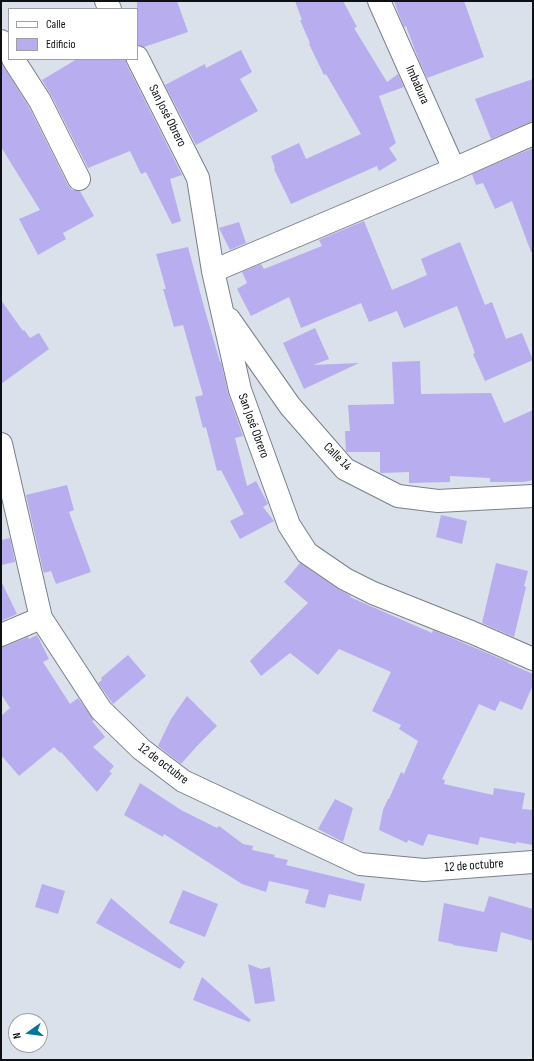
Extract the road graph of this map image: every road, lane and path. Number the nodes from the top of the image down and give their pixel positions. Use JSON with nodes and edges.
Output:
{"nodes":[{"id":1,"x":379,"y":1,"type":"edge"},
{"id":2,"x":1,"y":41,"type":"edge"},
{"id":3,"x":8,"y":52,"type":"edge"},
{"id":4,"x":138,"y":59,"type":"edge"},
{"id":5,"x":14,"y":60,"type":"edge"},
{"id":6,"x":533,"y":134,"type":"edge"},
{"id":7,"x":454,"y":169,"type":"junction"},
{"id":8,"x":79,"y":179,"type":"dead end"},
{"id":9,"x":213,"y":271,"type":"junction"},
{"id":10,"x":223,"y":312,"type":"junction"},
{"id":11,"x":1,"y":444,"type":"edge"},
{"id":12,"x":533,"y":496,"type":"edge"},
{"id":13,"x":41,"y":618,"type":"junction"},
{"id":14,"x":1,"y":635,"type":"edge"},
{"id":15,"x":533,"y":659,"type":"edge"},
{"id":16,"x":533,"y":862,"type":"edge"}],
"edges":[{"from":1,"to":7,"type":"street","name":"Imbabura"},
{"from":2,"to":3,"type":"street"},
{"from":4,"to":9,"type":"street","name":"San José Obrero"},
{"from":5,"to":8,"type":"street"},
{"from":6,"to":7,"type":"street"},
{"from":7,"to":9,"type":"street"},
{"from":9,"to":10,"type":"street","name":"San José Obrero"},
{"from":10,"to":12,"type":"street","name":"Calle 14"},
{"from":10,"to":15,"type":"street","name":"San José Obrero"},
{"from":11,"to":13,"type":"street","name":"12 de octubre"},
{"from":13,"to":14,"type":"street"},
{"from":13,"to":16,"type":"street","name":"12 de octubre"}]}
